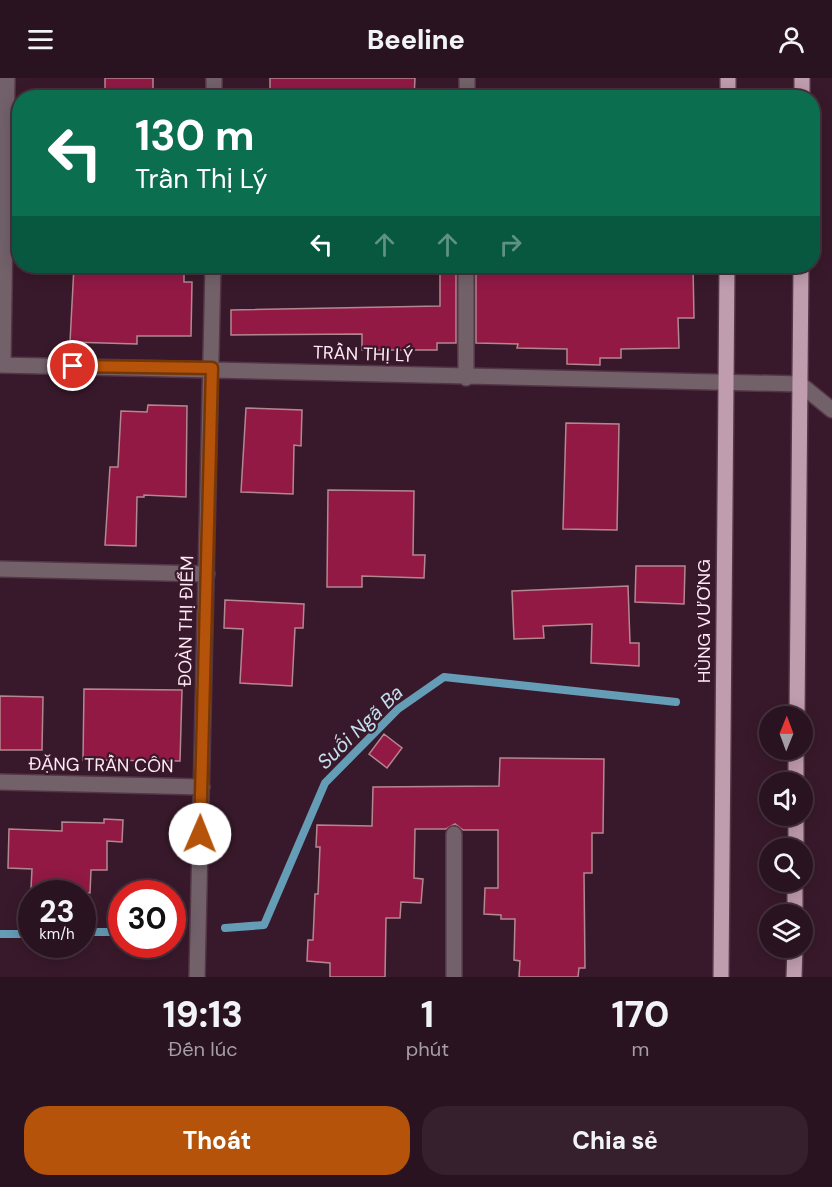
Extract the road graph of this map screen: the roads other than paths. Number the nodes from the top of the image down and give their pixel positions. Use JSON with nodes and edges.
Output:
{"nodes":[{"id":1,"x":6,"y":78,"type":"edge"},
{"id":2,"x":213,"y":273,"type":"edge"},
{"id":3,"x":466,"y":273,"type":"edge"},
{"id":4,"x":727,"y":273,"type":"edge"},
{"id":5,"x":801,"y":273,"type":"edge"},
{"id":6,"x":2,"y":365,"type":"edge"},
{"id":7,"x":212,"y":368,"type":"junction"},
{"id":8,"x":466,"y":378,"type":"junction"},
{"id":9,"x":726,"y":383,"type":"junction"},
{"id":10,"x":800,"y":384,"type":"junction"},
{"id":11,"x":832,"y":410,"type":"edge"},
{"id":12,"x":0,"y":569,"type":"edge"},
{"id":13,"x":207,"y":574,"type":"junction"},
{"id":14,"x":797,"y":706,"type":"edge"},
{"id":15,"x":0,"y":782,"type":"edge"},
{"id":16,"x":202,"y":786,"type":"junction"},
{"id":17,"x":454,"y":834,"type":"dead end"},
{"id":18,"x":795,"y":958,"type":"edge"},
{"id":19,"x":197,"y":977,"type":"edge"},
{"id":20,"x":454,"y":977,"type":"edge"},
{"id":21,"x":721,"y":977,"type":"edge"},
{"id":22,"x":794,"y":977,"type":"edge"}],
"edges":[{"from":1,"to":6,"type":"street"},
{"from":2,"to":7,"type":"street","name":"ĐOÀN THỊ ĐIỂM"},
{"from":3,"to":8,"type":"street"},
{"from":4,"to":9,"type":"main road","name":"HÙNG VƯƠNG"},
{"from":5,"to":10,"type":"main road"},
{"from":6,"to":7,"type":"street","name":"TRẦN THỊ LÝ"},
{"from":7,"to":8,"type":"street","name":"TRẦN THỊ LÝ"},
{"from":7,"to":13,"type":"street","name":"ĐOÀN THỊ ĐIỂM"},
{"from":8,"to":9,"type":"street","name":"TRẦN THỊ LÝ"},
{"from":9,"to":10,"type":"street","name":"TRẦN THỊ LÝ"},
{"from":9,"to":21,"type":"main road","name":"HÙNG VƯƠNG"},
{"from":10,"to":11,"type":"street"},
{"from":10,"to":14,"type":"main road"},
{"from":12,"to":13,"type":"street"},
{"from":13,"to":16,"type":"street","name":"ĐOÀN THỊ ĐIỂM"},
{"from":15,"to":16,"type":"street","name":"ĐẶNG TRẦN CÔN"},
{"from":16,"to":19,"type":"street","name":"ĐOÀN THỊ ĐIỂM"},
{"from":17,"to":20,"type":"street"},
{"from":18,"to":22,"type":"main road"}]}
